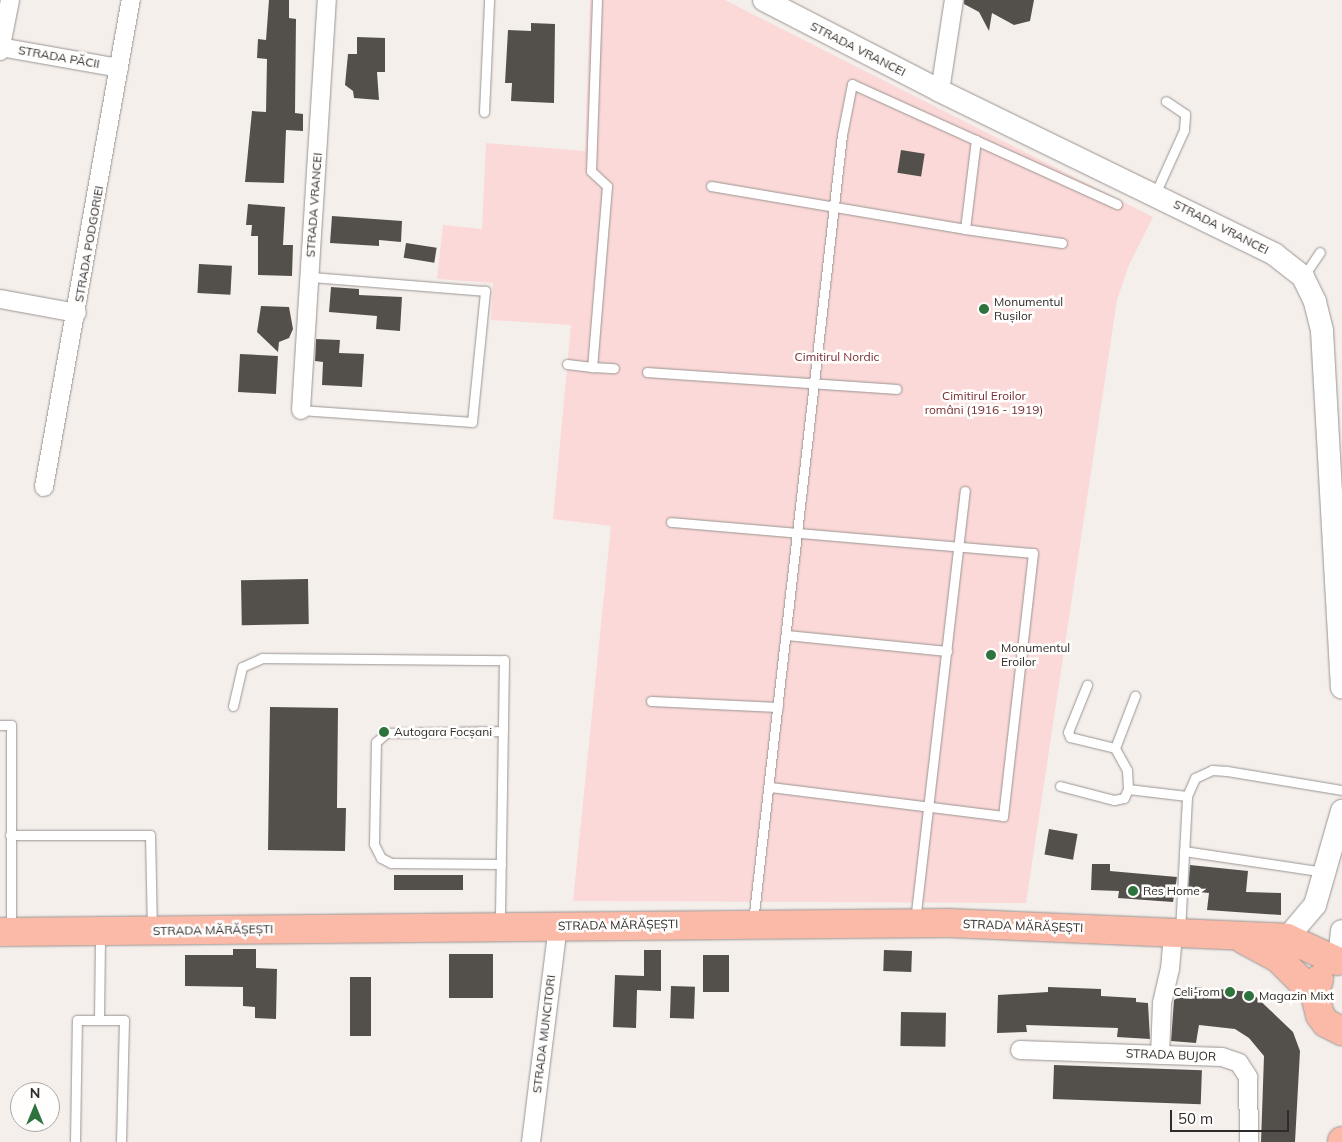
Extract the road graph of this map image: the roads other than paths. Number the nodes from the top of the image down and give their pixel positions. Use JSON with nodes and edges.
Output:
{"nodes":[{"id":1,"x":10,"y":0,"type":"edge"},
{"id":2,"x":131,"y":0,"type":"edge"},
{"id":3,"x":327,"y":0,"type":"edge"},
{"id":4,"x":489,"y":0,"type":"edge"},
{"id":5,"x":598,"y":0,"type":"edge"},
{"id":6,"x":764,"y":0,"type":"edge"},
{"id":7,"x":954,"y":0,"type":"edge"},
{"id":8,"x":0,"y":49,"type":"edge"},
{"id":9,"x":119,"y":68,"type":"junction"},
{"id":10,"x":940,"y":91,"type":"junction"},
{"id":11,"x":1166,"y":101,"type":"dead end"},
{"id":12,"x":484,"y":112,"type":"dead end"},
{"id":13,"x":976,"y":140,"type":"junction"},
{"id":14,"x":711,"y":186,"type":"dead end"},
{"id":15,"x":1155,"y":194,"type":"junction"},
{"id":16,"x":1117,"y":204,"type":"dead end"},
{"id":17,"x":834,"y":207,"type":"junction"},
{"id":18,"x":966,"y":229,"type":"junction"},
{"id":19,"x":1062,"y":243,"type":"dead end"},
{"id":20,"x":1320,"y":252,"type":"dead end"},
{"id":21,"x":310,"y":277,"type":"junction"},
{"id":22,"x":1303,"y":277,"type":"junction"},
{"id":23,"x":0,"y":299,"type":"edge"},
{"id":24,"x":77,"y":313,"type":"junction"},
{"id":25,"x":567,"y":364,"type":"dead end"},
{"id":26,"x":592,"y":367,"type":"junction"},
{"id":27,"x":614,"y":368,"type":"dead end"},
{"id":28,"x":647,"y":372,"type":"dead end"},
{"id":29,"x":814,"y":383,"type":"junction"},
{"id":30,"x":896,"y":389,"type":"dead end"},
{"id":31,"x":301,"y":410,"type":"joint"},
{"id":32,"x":44,"y":487,"type":"dead end"},
{"id":33,"x":965,"y":491,"type":"dead end"},
{"id":34,"x":671,"y":522,"type":"dead end"},
{"id":35,"x":797,"y":534,"type":"junction"},
{"id":36,"x":960,"y":547,"type":"junction"},
{"id":37,"x":786,"y":635,"type":"junction"},
{"id":38,"x":947,"y":651,"type":"junction"},
{"id":39,"x":1087,"y":685,"type":"dead end"},
{"id":40,"x":1342,"y":688,"type":"edge"},
{"id":41,"x":1135,"y":696,"type":"dead end"},
{"id":42,"x":651,"y":701,"type":"dead end"},
{"id":43,"x":233,"y":706,"type":"dead end"},
{"id":44,"x":778,"y":707,"type":"junction"},
{"id":45,"x":0,"y":725,"type":"edge"},
{"id":46,"x":503,"y":731,"type":"junction"},
{"id":47,"x":1115,"y":748,"type":"junction"},
{"id":48,"x":1060,"y":786,"type":"dead end"},
{"id":49,"x":769,"y":787,"type":"junction"},
{"id":50,"x":1128,"y":789,"type":"junction"},
{"id":51,"x":1342,"y":790,"type":"edge"},
{"id":52,"x":1187,"y":796,"type":"junction"},
{"id":53,"x":5,"y":806,"type":"edge"},
{"id":54,"x":928,"y":806,"type":"junction"},
{"id":55,"x":1342,"y":811,"type":"edge"},
{"id":56,"x":10,"y":835,"type":"junction"},
{"id":57,"x":1184,"y":851,"type":"junction"},
{"id":58,"x":502,"y":864,"type":"junction"},
{"id":59,"x":1326,"y":872,"type":"junction"},
{"id":60,"x":754,"y":922,"type":"junction"},
{"id":61,"x":915,"y":923,"type":"junction"},
{"id":62,"x":500,"y":926,"type":"junction"},
{"id":63,"x":558,"y":926,"type":"junction"},
{"id":64,"x":152,"y":930,"type":"junction"},
{"id":65,"x":100,"y":931,"type":"junction"},
{"id":66,"x":1176,"y":931,"type":"junction"},
{"id":67,"x":1342,"y":931,"type":"edge"},
{"id":68,"x":6,"y":932,"type":"edge"},
{"id":69,"x":1235,"y":936,"type":"junction"},
{"id":70,"x":1287,"y":938,"type":"junction"},
{"id":71,"x":1339,"y":960,"type":"edge"},
{"id":72,"x":1315,"y":995,"type":"junction"},
{"id":73,"x":99,"y":1020,"type":"junction"},
{"id":74,"x":1342,"y":1031,"type":"edge"},
{"id":75,"x":1020,"y":1050,"type":"dead end"},
{"id":76,"x":1160,"y":1055,"type":"junction"},
{"id":77,"x":75,"y":1142,"type":"edge"},
{"id":78,"x":121,"y":1142,"type":"edge"},
{"id":79,"x":531,"y":1142,"type":"edge"},
{"id":80,"x":1249,"y":1142,"type":"edge"}],
"edges":[{"from":1,"to":8,"type":"street"},
{"from":2,"to":9,"type":"street","name":"STRADA PODGORIEI"},
{"from":3,"to":21,"type":"street","name":"STRADA VRANCEI"},
{"from":4,"to":12,"type":"lane"},
{"from":5,"to":26,"type":"lane"},
{"from":6,"to":10,"type":"street","name":"STRADA VRANCEI"},
{"from":7,"to":10,"type":"street"},
{"from":8,"to":9,"type":"street","name":"STRADA PĂCII"},
{"from":9,"to":24,"type":"street","name":"STRADA PODGORIEI"},
{"from":10,"to":15,"type":"street","name":"STRADA VRANCEI"},
{"from":11,"to":15,"type":"lane"},
{"from":13,"to":16,"type":"lane"},
{"from":13,"to":17,"type":"lane"},
{"from":13,"to":18,"type":"lane"},
{"from":14,"to":17,"type":"lane"},
{"from":15,"to":22,"type":"street","name":"STRADA VRANCEI"},
{"from":17,"to":18,"type":"lane"},
{"from":17,"to":29,"type":"lane"},
{"from":18,"to":19,"type":"lane"},
{"from":20,"to":22,"type":"lane"},
{"from":21,"to":31,"type":"street","name":"STRADA VRANCEI"},
{"from":21,"to":31,"type":"lane"},
{"from":22,"to":40,"type":"street","name":"STRADA VRANCEI"},
{"from":23,"to":24,"type":"street"},
{"from":24,"to":32,"type":"street","name":"STRADA PODGORIEI"},
{"from":25,"to":26,"type":"lane"},
{"from":26,"to":27,"type":"lane"},
{"from":28,"to":29,"type":"lane"},
{"from":29,"to":30,"type":"lane"},
{"from":29,"to":35,"type":"lane"},
{"from":33,"to":36,"type":"lane"},
{"from":34,"to":35,"type":"lane"},
{"from":35,"to":36,"type":"lane"},
{"from":35,"to":37,"type":"lane"},
{"from":36,"to":38,"type":"lane"},
{"from":36,"to":54,"type":"lane"},
{"from":37,"to":38,"type":"lane"},
{"from":37,"to":44,"type":"lane"},
{"from":38,"to":54,"type":"lane"},
{"from":39,"to":47,"type":"lane"},
{"from":41,"to":47,"type":"lane"},
{"from":42,"to":44,"type":"lane"},
{"from":43,"to":46,"type":"lane"},
{"from":44,"to":49,"type":"lane"},
{"from":45,"to":53,"type":"lane"},
{"from":46,"to":58,"type":"lane"},
{"from":46,"to":58,"type":"lane"},
{"from":47,"to":50,"type":"lane"},
{"from":48,"to":50,"type":"lane"},
{"from":49,"to":54,"type":"lane"},
{"from":49,"to":60,"type":"lane"},
{"from":50,"to":52,"type":"lane"},
{"from":51,"to":52,"type":"lane"},
{"from":52,"to":57,"type":"lane"},
{"from":53,"to":56,"type":"lane"},
{"from":54,"to":61,"type":"lane"},
{"from":55,"to":59,"type":"street"},
{"from":56,"to":64,"type":"lane"},
{"from":56,"to":68,"type":"lane"},
{"from":57,"to":59,"type":"lane"},
{"from":57,"to":66,"type":"lane"},
{"from":58,"to":62,"type":"lane"},
{"from":59,"to":70,"type":"street"},
{"from":60,"to":61,"type":"main road","name":"STRADA MĂRĂȘEȘTI"},
{"from":60,"to":63,"type":"main road","name":"STRADA MĂRĂȘEȘTI"},
{"from":61,"to":66,"type":"main road","name":"STRADA MĂRĂȘEȘTI"},
{"from":62,"to":63,"type":"main road","name":"STRADA MĂRĂȘEȘTI"},
{"from":62,"to":64,"type":"main road","name":"STRADA MĂRĂȘEȘTI"},
{"from":63,"to":79,"type":"street","name":"STRADA MUNCITORI"},
{"from":64,"to":65,"type":"main road","name":"STRADA MĂRĂȘEȘTI"},
{"from":65,"to":68,"type":"main road","name":"STRADA MĂRĂȘEȘTI"},
{"from":65,"to":73,"type":"lane"},
{"from":66,"to":69,"type":"main road","name":"STRADA MĂRĂȘEȘTI"},
{"from":66,"to":76,"type":"street"},
{"from":67,"to":71,"type":"street"},
{"from":69,"to":70,"type":"main road","name":"STRADA MĂRĂȘEȘTI"},
{"from":69,"to":72,"type":"main road","name":"STRADA MĂRĂȘEȘTI"},
{"from":70,"to":71,"type":"main road","name":"STRADA MĂRĂȘEȘTI"},
{"from":71,"to":72,"type":"main road"},
{"from":72,"to":74,"type":"main road"},
{"from":73,"to":77,"type":"lane"},
{"from":73,"to":78,"type":"lane"},
{"from":75,"to":76,"type":"street","name":"STRADA BUJOR"},
{"from":76,"to":80,"type":"street","name":"STRADA BUJOR"}]}
